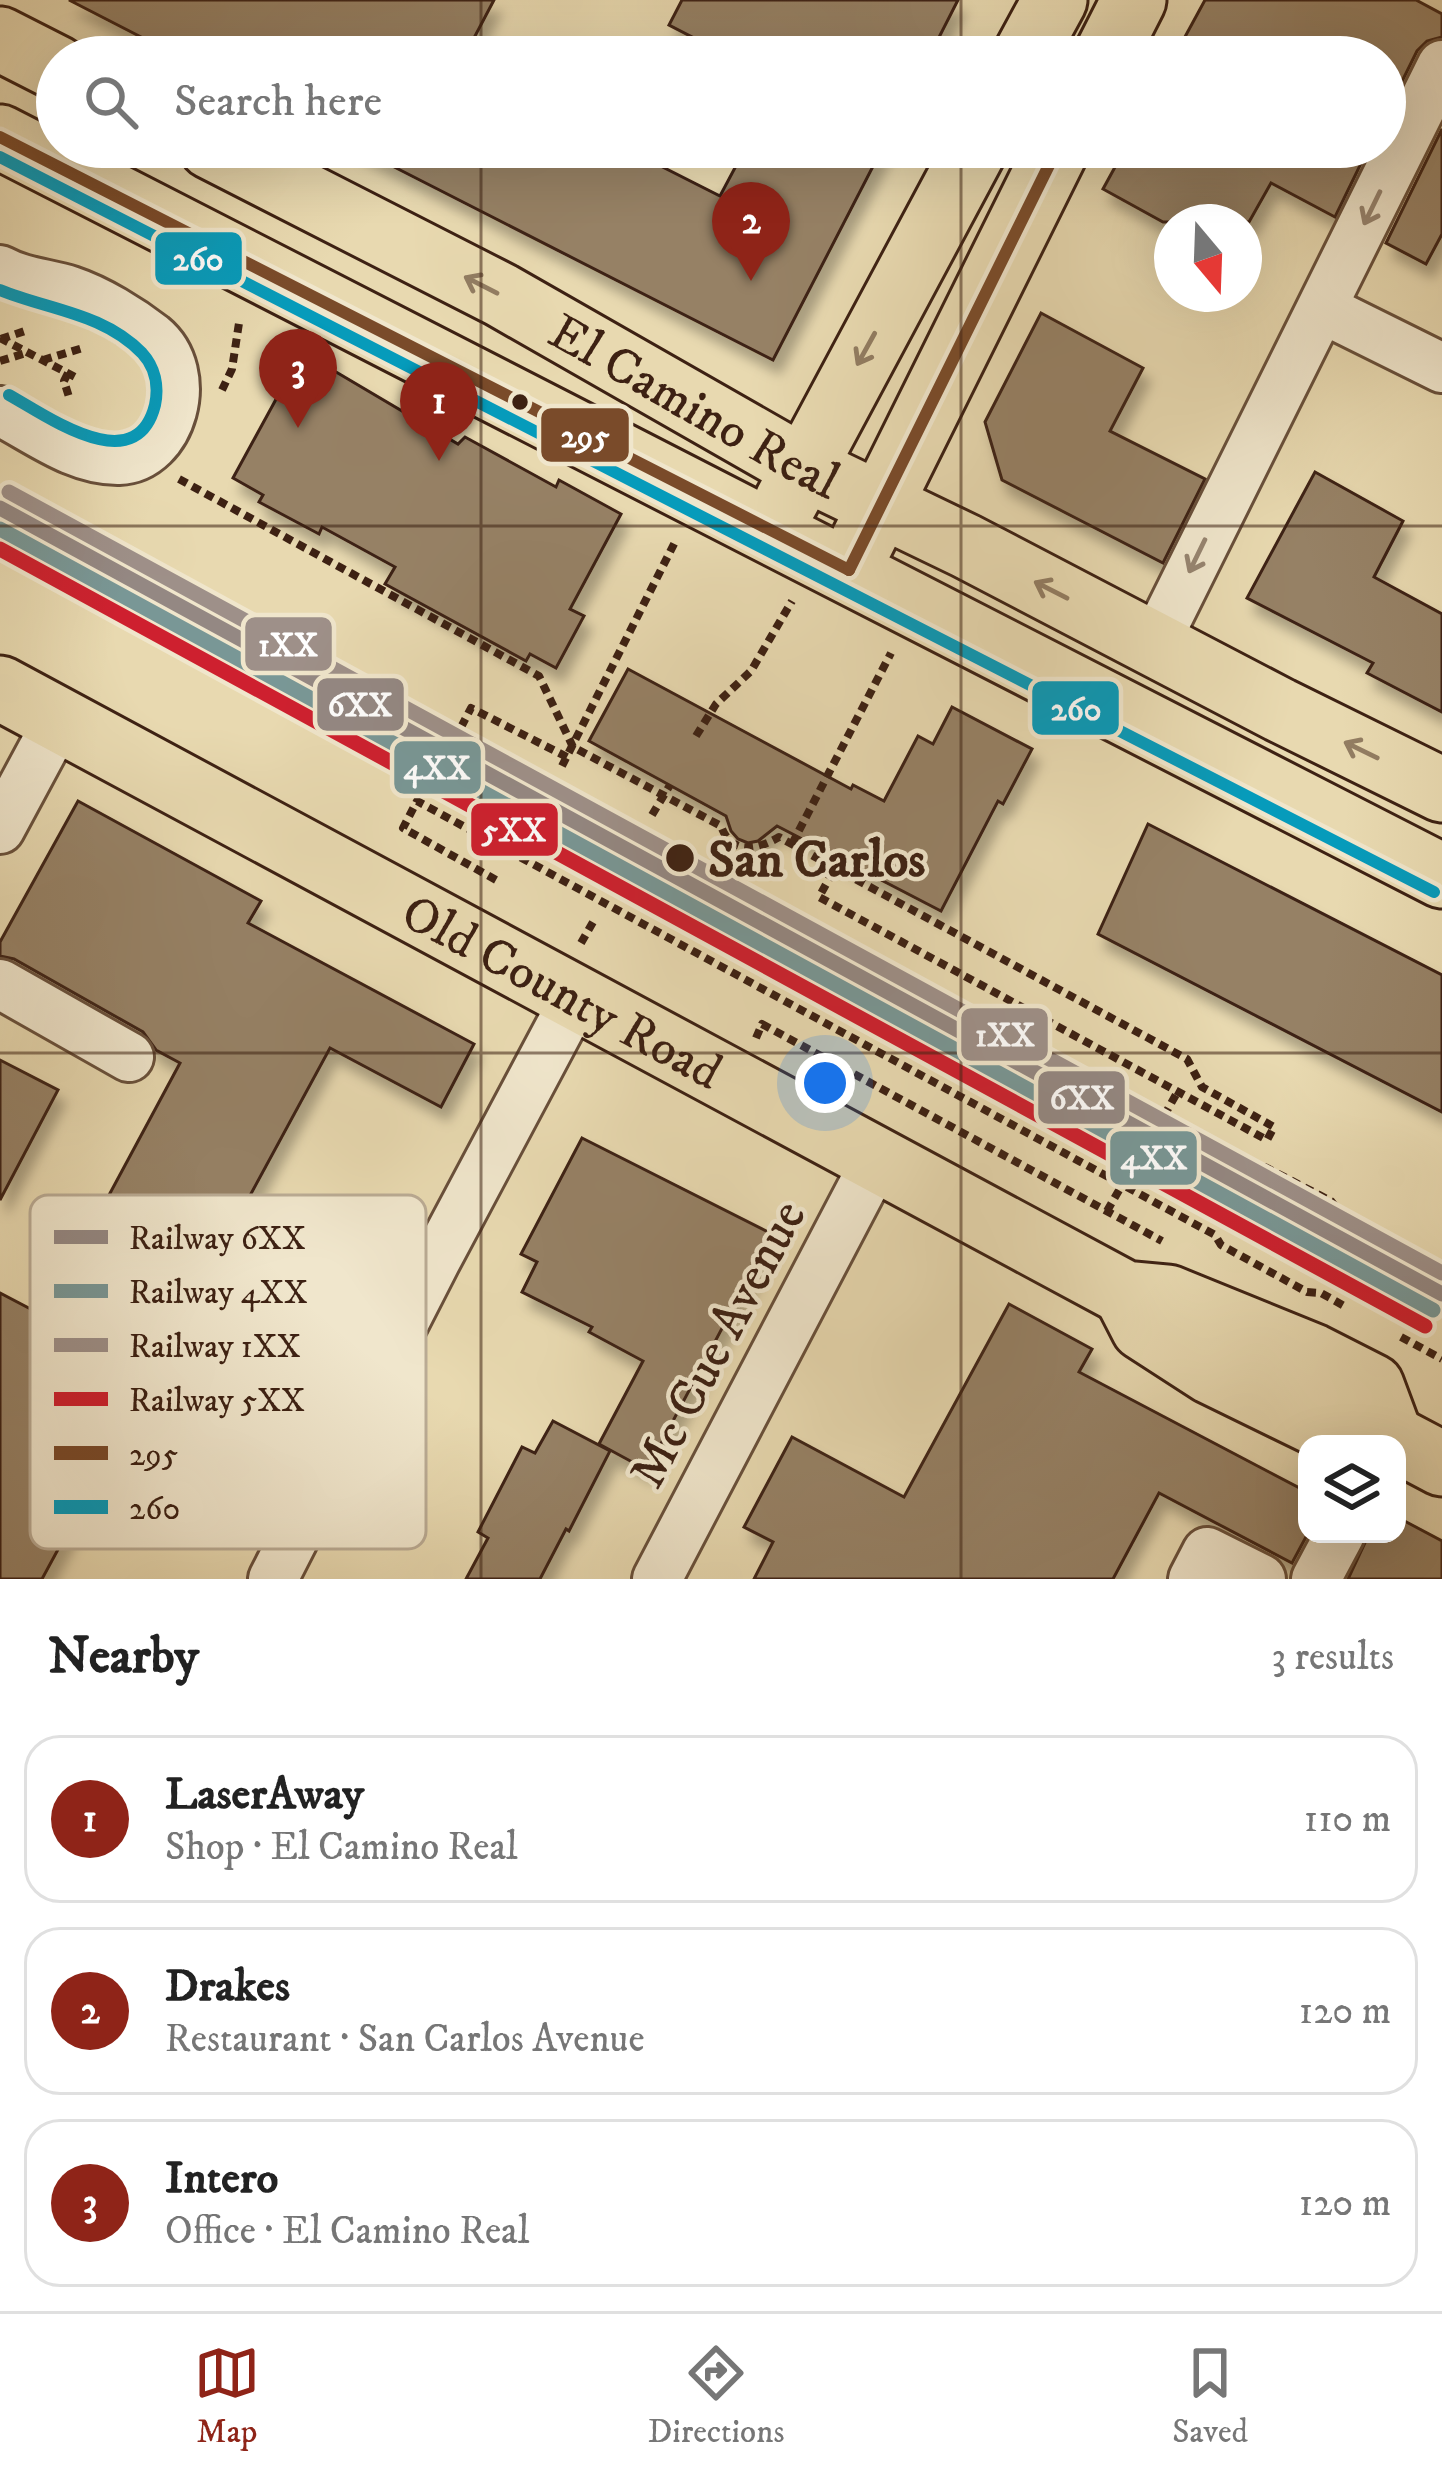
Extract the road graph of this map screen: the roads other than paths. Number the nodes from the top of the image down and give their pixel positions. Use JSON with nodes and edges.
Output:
{"nodes":[{"id":1,"x":1055,"y":0,"type":"edge"},
{"id":2,"x":1134,"y":0,"type":"edge"},
{"id":3,"x":1035,"y":36,"type":"edge"},
{"id":4,"x":1116,"y":36,"type":"edge"},
{"id":5,"x":0,"y":39,"type":"edge"},
{"id":6,"x":36,"y":57,"type":"edge"},
{"id":7,"x":1442,"y":65,"type":"edge"},
{"id":8,"x":0,"y":137,"type":"edge"},
{"id":9,"x":1406,"y":139,"type":"edge"},
{"id":10,"x":36,"y":155,"type":"edge"},
{"id":11,"x":61,"y":168,"type":"edge"},
{"id":12,"x":252,"y":168,"type":"edge"},
{"id":13,"x":965,"y":168,"type":"edge"},
{"id":14,"x":1048,"y":168,"type":"edge"},
{"id":15,"x":1392,"y":168,"type":"edge"},
{"id":16,"x":0,"y":270,"type":"edge"},
{"id":17,"x":1323,"y":309,"type":"junction"},
{"id":18,"x":1442,"y":368,"type":"edge"},
{"id":19,"x":0,"y":411,"type":"edge"},
{"id":20,"x":802,"y":467,"type":"junction"},
{"id":21,"x":880,"y":503,"type":"junction"},
{"id":22,"x":773,"y":531,"type":"junction"},
{"id":23,"x":825,"y":579,"type":"junction"},
{"id":24,"x":1155,"y":643,"type":"junction"},
{"id":25,"x":0,"y":688,"type":"edge"},
{"id":26,"x":58,"y":721,"type":"junction"},
{"id":27,"x":1442,"y":790,"type":"edge"},
{"id":28,"x":0,"y":829,"type":"edge"},
{"id":29,"x":1442,"y":876,"type":"edge"},
{"id":30,"x":578,"y":970,"type":"junction"},
{"id":31,"x":0,"y":984,"type":"edge"},
{"id":32,"x":129,"y":1057,"type":"dead end"},
{"id":33,"x":877,"y":1159,"type":"junction"},
{"id":34,"x":426,"y":1280,"type":"edge"},
{"id":35,"x":1407,"y":1448,"type":"edge"},
{"id":36,"x":1335,"y":1543,"type":"edge"},
{"id":37,"x":288,"y":1549,"type":"edge"},
{"id":38,"x":273,"y":1579,"type":"edge"},
{"id":39,"x":656,"y":1579,"type":"edge"},
{"id":40,"x":1193,"y":1579,"type":"edge"},
{"id":41,"x":1262,"y":1579,"type":"edge"},
{"id":42,"x":1316,"y":1579,"type":"edge"}],
"edges":[{"from":1,"to":3,"type":"main road"},
{"from":2,"to":4,"type":"main road"},
{"from":5,"to":6,"type":"main road"},
{"from":7,"to":9,"type":"street","one_way":true},
{"from":8,"to":10,"type":"main road","name":"El Camino Real"},
{"from":11,"to":22,"type":"main road","name":"El Camino Real"},
{"from":20,"to":12,"type":"main road","name":"El Camino Real","one_way":true},
{"from":13,"to":20,"type":"main road","one_way":true},
{"from":14,"to":21,"type":"main road"},
{"from":15,"to":17,"type":"street","one_way":true},
{"from":16,"to":19,"type":"street"},
{"from":17,"to":18,"type":"street"},
{"from":17,"to":24,"type":"street","one_way":true},
{"from":20,"to":21,"type":"main road","name":"El Camino Real"},
{"from":20,"to":22,"type":"main road"},
{"from":21,"to":23,"type":"main road"},
{"from":24,"to":21,"type":"main road","name":"El Camino Real","one_way":true},
{"from":22,"to":23,"type":"main road","name":"El Camino Real"},
{"from":23,"to":29,"type":"main road","name":"El Camino Real"},
{"from":27,"to":24,"type":"main road","name":"El Camino Real","one_way":true},
{"from":25,"to":26,"type":"main road","name":"Old County Road"},
{"from":26,"to":28,"type":"street"},
{"from":26,"to":30,"type":"main road","name":"Old County Road"},
{"from":30,"to":33,"type":"main road","name":"Old County Road"},
{"from":30,"to":34,"type":"street"},
{"from":31,"to":32,"type":"street"},
{"from":33,"to":35,"type":"main road","name":"Old County Road"},
{"from":33,"to":39,"type":"street","name":"Mc Cue Avenue"},
{"from":36,"to":42,"type":"street"},
{"from":37,"to":38,"type":"street"},
{"from":40,"to":41,"type":"street"}]}
